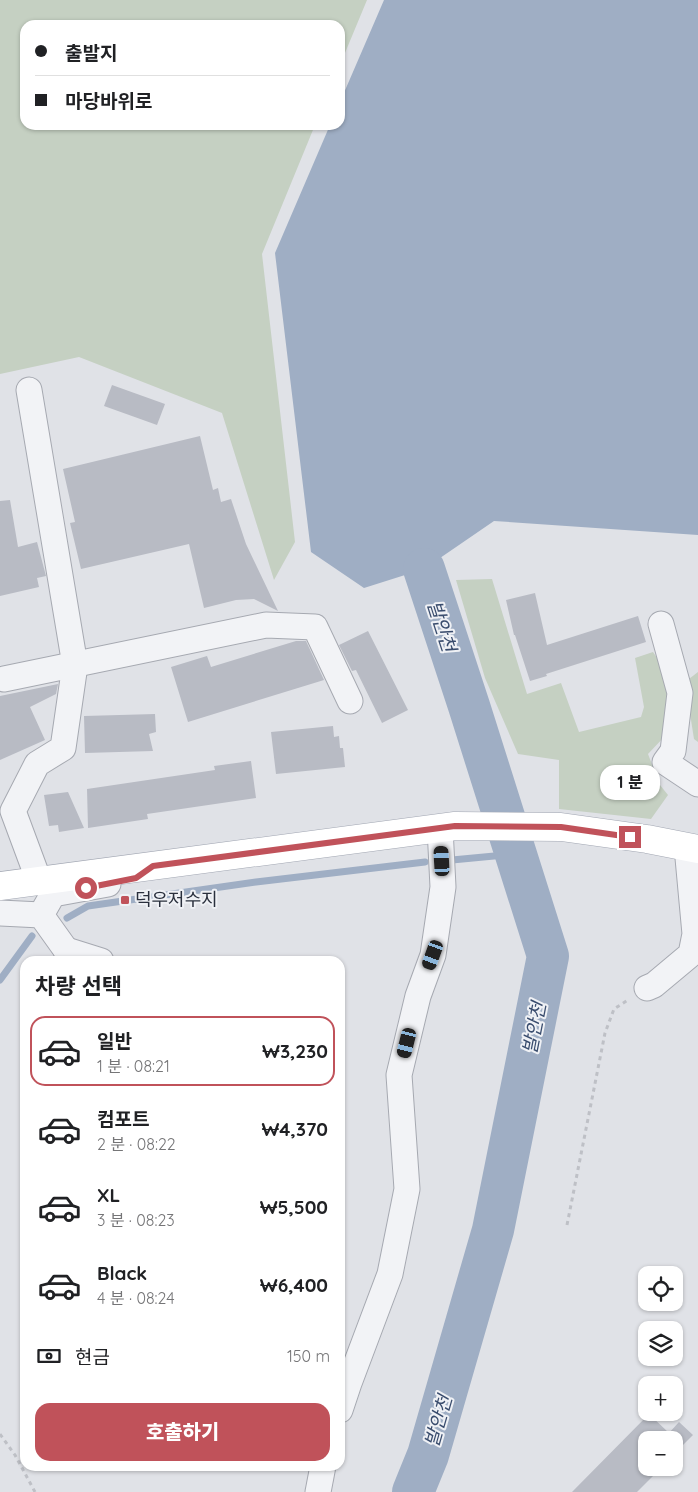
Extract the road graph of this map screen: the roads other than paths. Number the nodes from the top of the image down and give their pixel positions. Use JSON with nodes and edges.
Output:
{"nodes":[{"id":1,"x":29,"y":390,"type":"dead end"},
{"id":2,"x":661,"y":624,"type":"dead end"},
{"id":3,"x":75,"y":665,"type":"junction"},
{"id":4,"x":4,"y":679,"type":"dead end"},
{"id":5,"x":350,"y":701,"type":"dead end"},
{"id":6,"x":698,"y":784,"type":"edge"},
{"id":7,"x":447,"y":827,"type":"junction"},
{"id":8,"x":693,"y":848,"type":"edge"},
{"id":9,"x":153,"y":866,"type":"junction"},
{"id":10,"x":39,"y":881,"type":"junction"},
{"id":11,"x":0,"y":886,"type":"edge"},
{"id":12,"x":0,"y":913,"type":"edge"},
{"id":13,"x":41,"y":914,"type":"junction"},
{"id":14,"x":68,"y":956,"type":"edge"},
{"id":15,"x":647,"y":988,"type":"road end"},
{"id":16,"x":345,"y":1395,"type":"edge"},
{"id":17,"x":321,"y":1471,"type":"edge"},
{"id":18,"x":318,"y":1492,"type":"edge"}],
"edges":[{"from":1,"to":3,"type":"street"},
{"from":2,"to":6,"type":"street"},
{"from":3,"to":4,"type":"street"},
{"from":3,"to":5,"type":"street"},
{"from":3,"to":10,"type":"street"},
{"from":7,"to":8,"type":"main road"},
{"from":7,"to":9,"type":"main road"},
{"from":7,"to":16,"type":"street"},
{"from":8,"to":15,"type":"street"},
{"from":9,"to":10,"type":"main road"},
{"from":9,"to":13,"type":"street"},
{"from":10,"to":11,"type":"main road"},
{"from":12,"to":13,"type":"street"},
{"from":13,"to":14,"type":"street"},
{"from":17,"to":18,"type":"street"}]}
